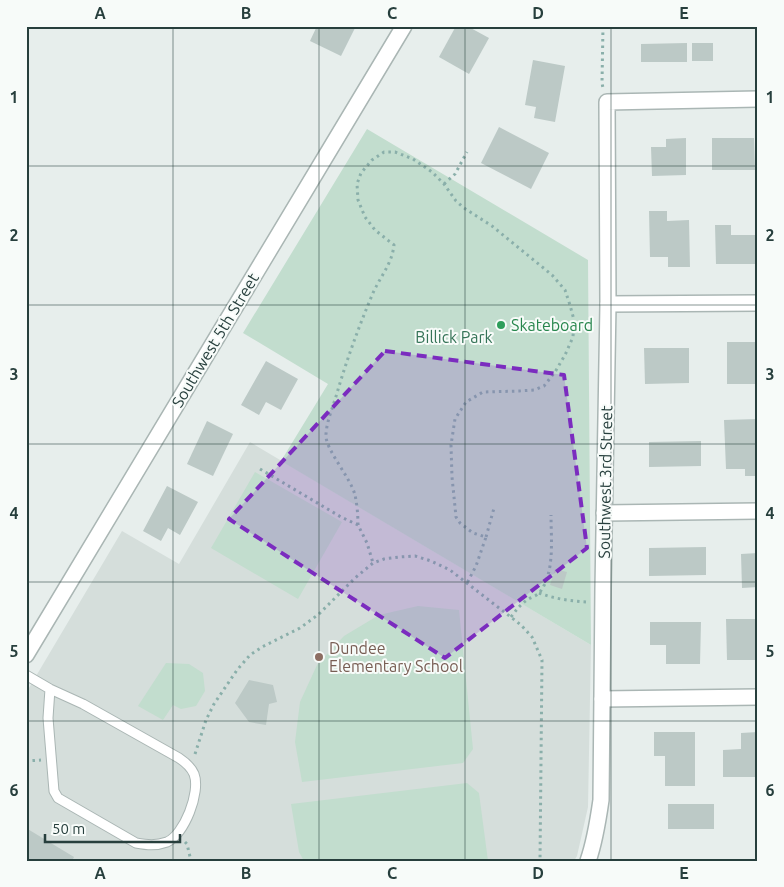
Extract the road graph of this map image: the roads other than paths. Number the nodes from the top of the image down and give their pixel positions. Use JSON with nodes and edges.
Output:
{"nodes":[{"id":1,"x":404,"y":26,"type":"edge"},
{"id":2,"x":758,"y":99,"type":"edge"},
{"id":3,"x":758,"y":303,"type":"edge"},
{"id":4,"x":608,"y":304,"type":"junction"},
{"id":5,"x":758,"y":511,"type":"edge"},
{"id":6,"x":604,"y":513,"type":"junction"},
{"id":7,"x":26,"y":655,"type":"edge"},
{"id":8,"x":26,"y":675,"type":"edge"},
{"id":9,"x":50,"y":689,"type":"junction"},
{"id":10,"x":758,"y":697,"type":"edge"},
{"id":11,"x":602,"y":699,"type":"junction"},
{"id":12,"x":588,"y":861,"type":"edge"}],
"edges":[{"from":1,"to":7,"type":"street","name":"Southwest 5th Street"},
{"from":2,"to":4,"type":"street","name":"Southwest 3rd Street"},
{"from":3,"to":4,"type":"street"},
{"from":4,"to":6,"type":"street","name":"Southwest 3rd Street"},
{"from":5,"to":6,"type":"street"},
{"from":6,"to":11,"type":"street","name":"Southwest 3rd Street"},
{"from":8,"to":9,"type":"lane"},
{"from":9,"to":9,"type":"lane"},
{"from":10,"to":11,"type":"street"},
{"from":11,"to":12,"type":"street","name":"Southwest 3rd Street"}]}
